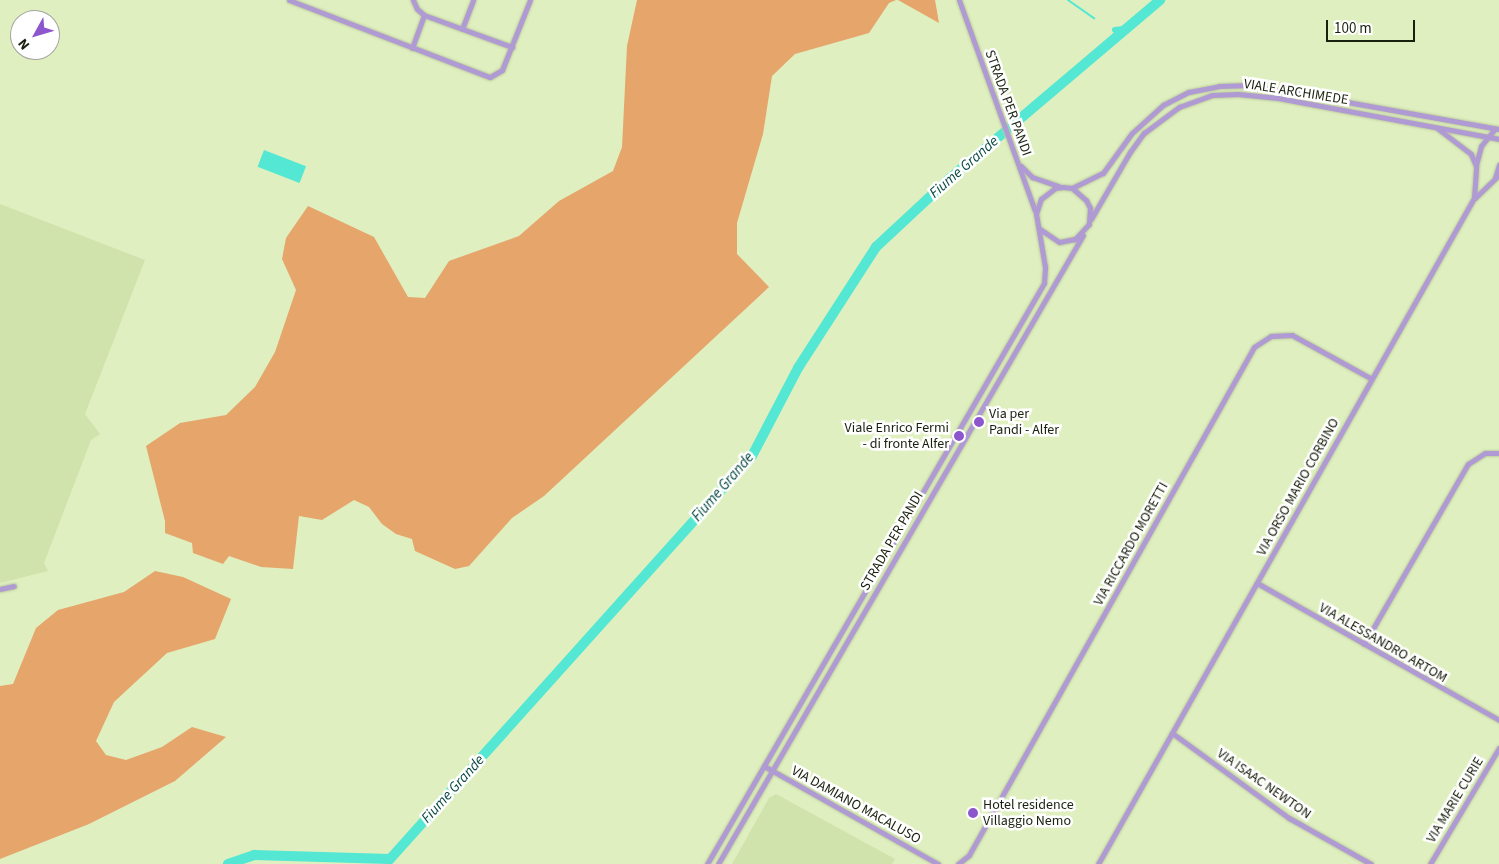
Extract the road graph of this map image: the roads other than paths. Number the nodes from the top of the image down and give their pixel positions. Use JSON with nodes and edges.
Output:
{"nodes":[{"id":1,"x":289,"y":0,"type":"edge"},
{"id":2,"x":413,"y":0,"type":"edge"},
{"id":3,"x":473,"y":0,"type":"edge"},
{"id":4,"x":530,"y":0,"type":"edge"},
{"id":5,"x":959,"y":0,"type":"edge"},
{"id":6,"x":424,"y":15,"type":"junction"},
{"id":7,"x":462,"y":29,"type":"junction"},
{"id":8,"x":512,"y":47,"type":"junction"},
{"id":9,"x":412,"y":48,"type":"junction"},
{"id":10,"x":1437,"y":128,"type":"junction"},
{"id":11,"x":1497,"y":129,"type":"edge"},
{"id":12,"x":1489,"y":137,"type":"junction"},
{"id":13,"x":1499,"y":138,"type":"edge"},
{"id":14,"x":1018,"y":161,"type":"junction"},
{"id":15,"x":1499,"y":165,"type":"edge"},
{"id":16,"x":1476,"y":166,"type":"junction"},
{"id":17,"x":1497,"y":177,"type":"edge"},
{"id":18,"x":1063,"y":187,"type":"junction"},
{"id":19,"x":1072,"y":188,"type":"junction"},
{"id":20,"x":1474,"y":198,"type":"junction"},
{"id":21,"x":1036,"y":214,"type":"junction"},
{"id":22,"x":1089,"y":224,"type":"junction"},
{"id":23,"x":1040,"y":229,"type":"junction"},
{"id":24,"x":1086,"y":230,"type":"junction"},
{"id":25,"x":1372,"y":379,"type":"junction"},
{"id":26,"x":1499,"y":453,"type":"edge"},
{"id":27,"x":1257,"y":583,"type":"junction"},
{"id":28,"x":14,"y":586,"type":"dead end"},
{"id":29,"x":0,"y":589,"type":"edge"},
{"id":30,"x":1364,"y":644,"type":"junction"},
{"id":31,"x":1499,"y":720,"type":"edge"},
{"id":32,"x":1172,"y":733,"type":"junction"},
{"id":33,"x":1499,"y":748,"type":"edge"},
{"id":34,"x":764,"y":766,"type":"junction"},
{"id":35,"x":772,"y":771,"type":"junction"},
{"id":36,"x":969,"y":855,"type":"junction"},
{"id":37,"x":707,"y":864,"type":"edge"},
{"id":38,"x":718,"y":864,"type":"edge"},
{"id":39,"x":938,"y":864,"type":"edge"},
{"id":40,"x":958,"y":864,"type":"edge"},
{"id":41,"x":968,"y":864,"type":"edge"},
{"id":42,"x":1098,"y":864,"type":"edge"},
{"id":43,"x":1371,"y":864,"type":"edge"},
{"id":44,"x":1430,"y":864,"type":"edge"}],
"edges":[{"from":1,"to":9,"type":"street"},
{"from":2,"to":6,"type":"street"},
{"from":3,"to":7,"type":"street"},
{"from":4,"to":8,"type":"street"},
{"from":5,"to":14,"type":"street","name":"STRADA PER PANDI"},
{"from":6,"to":7,"type":"street"},
{"from":6,"to":9,"type":"street"},
{"from":7,"to":8,"type":"street"},
{"from":8,"to":9,"type":"street"},
{"from":10,"to":12,"type":"street","name":"VIALE ARCHIMEDE"},
{"from":10,"to":16,"type":"street"},
{"from":10,"to":22,"type":"street","name":"VIALE ARCHIMEDE"},
{"from":11,"to":12,"type":"street","name":"VIA ORSO MARIO CORBINO"},
{"from":11,"to":13,"type":"street"},
{"from":11,"to":19,"type":"street","name":"VIALE ARCHIMEDE"},
{"from":12,"to":13,"type":"street","name":"VIALE ARCHIMEDE"},
{"from":12,"to":16,"type":"street","name":"VIA ORSO MARIO CORBINO"},
{"from":14,"to":18,"type":"street"},
{"from":14,"to":21,"type":"street","name":"STRADA PER PANDI"},
{"from":15,"to":17,"type":"street"},
{"from":16,"to":20,"type":"street","name":"VIA ORSO MARIO CORBINO"},
{"from":17,"to":20,"type":"street"},
{"from":18,"to":19,"type":"street"},
{"from":18,"to":21,"type":"street"},
{"from":19,"to":22,"type":"street"},
{"from":20,"to":25,"type":"street","name":"VIA ORSO MARIO CORBINO"},
{"from":21,"to":23,"type":"street","name":"STRADA PER PANDI"},
{"from":22,"to":24,"type":"street","name":"STRADA PER PANDI"},
{"from":23,"to":24,"type":"street"},
{"from":23,"to":34,"type":"street","name":"STRADA PER PANDI"},
{"from":24,"to":35,"type":"street","name":"STRADA PER PANDI"},
{"from":25,"to":27,"type":"street","name":"VIA ORSO MARIO CORBINO"},
{"from":25,"to":36,"type":"street","name":"VIA RICCARDO MORETTI"},
{"from":26,"to":30,"type":"street"},
{"from":27,"to":30,"type":"street","name":"VIA ALESSANDRO ARTOM"},
{"from":27,"to":32,"type":"street","name":"VIA ORSO MARIO CORBINO"},
{"from":28,"to":29,"type":"street"},
{"from":30,"to":31,"type":"street","name":"VIA ALESSANDRO ARTOM"},
{"from":32,"to":42,"type":"street","name":"VIA ORSO MARIO CORBINO"},
{"from":32,"to":43,"type":"street","name":"VIA ISAAC NEWTON"},
{"from":33,"to":44,"type":"street","name":"VIA MARIE CURIE"},
{"from":34,"to":35,"type":"street","name":"VIA DAMIANO MACALUSO"},
{"from":34,"to":37,"type":"street","name":"STRADA PER PANDI"},
{"from":35,"to":38,"type":"street","name":"STRADA PER PANDI"},
{"from":35,"to":39,"type":"street","name":"VIA DAMIANO MACALUSO"},
{"from":36,"to":40,"type":"street","name":"VIA RICCARDO MORETTI"},
{"from":36,"to":41,"type":"street"}]}
